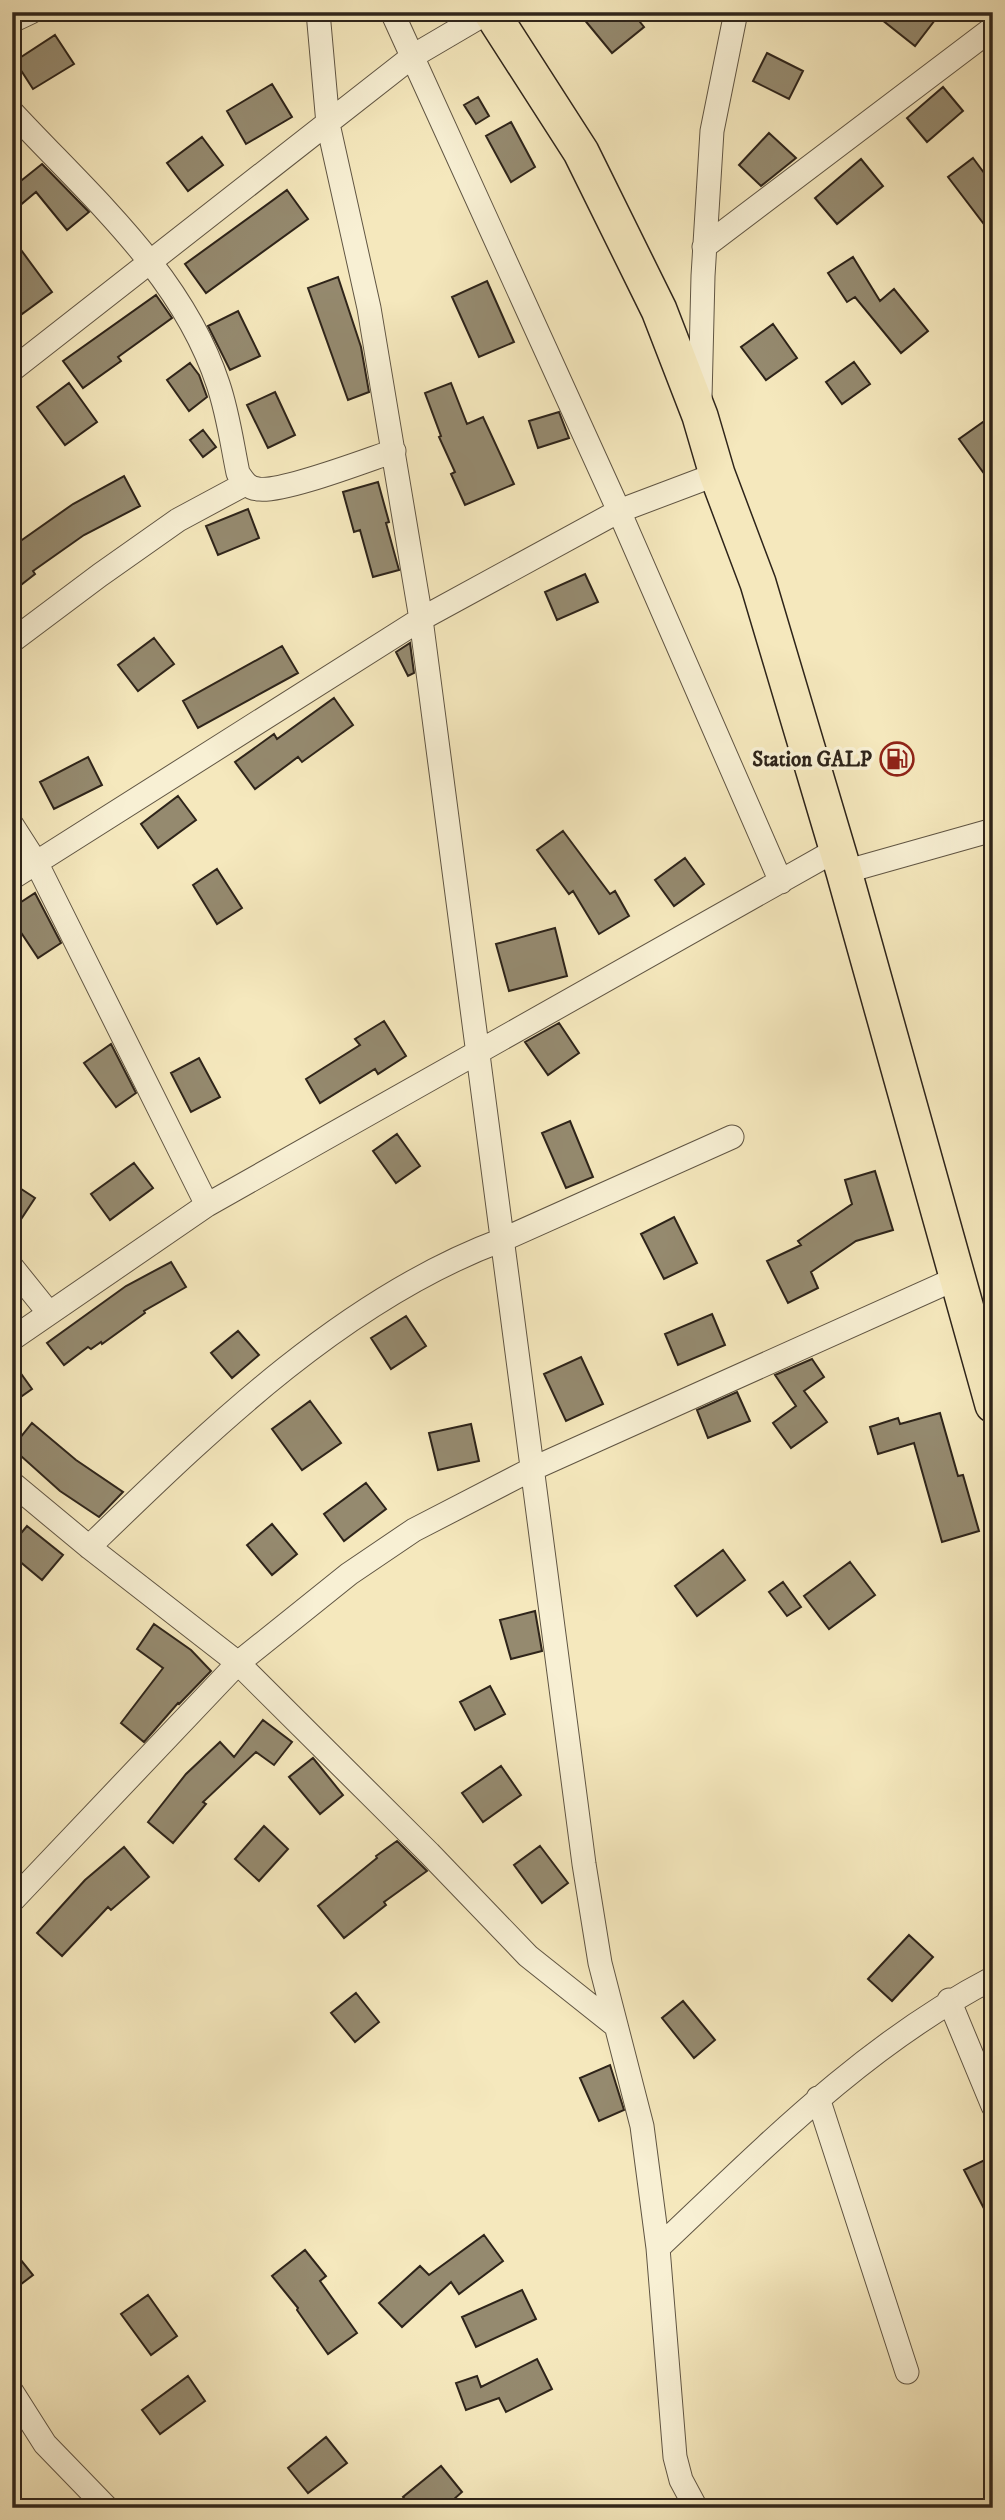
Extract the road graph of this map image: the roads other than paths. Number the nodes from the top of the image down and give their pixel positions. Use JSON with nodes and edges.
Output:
{"nodes":[{"id":1,"x":31,"y":12,"type":"edge"},
{"id":2,"x":318,"y":12,"type":"edge"},
{"id":3,"x":392,"y":12,"type":"edge"},
{"id":4,"x":489,"y":12,"type":"edge"},
{"id":5,"x":736,"y":12,"type":"edge"},
{"id":6,"x":12,"y":21,"type":"edge"},
{"id":7,"x":993,"y":28,"type":"edge"},
{"id":8,"x":413,"y":56,"type":"junction"},
{"id":9,"x":12,"y":113,"type":"edge"},
{"id":10,"x":328,"y":124,"type":"junction"},
{"id":11,"x":704,"y":247,"type":"junction"},
{"id":12,"x":152,"y":261,"type":"junction"},
{"id":13,"x":12,"y":370,"type":"edge"},
{"id":14,"x":700,"y":416,"type":"junction"},
{"id":15,"x":394,"y":451,"type":"junction"},
{"id":16,"x":717,"y":474,"type":"junction"},
{"id":17,"x":245,"y":484,"type":"junction"},
{"id":18,"x":618,"y":511,"type":"junction"},
{"id":19,"x":421,"y":619,"type":"junction"},
{"id":20,"x":12,"y":641,"type":"edge"},
{"id":21,"x":12,"y":825,"type":"edge"},
{"id":22,"x":993,"y":830,"type":"edge"},
{"id":23,"x":840,"y":861,"type":"junction"},
{"id":24,"x":37,"y":864,"type":"junction"},
{"id":25,"x":12,"y":878,"type":"edge"},
{"id":26,"x":781,"y":882,"type":"junction"},
{"id":27,"x":478,"y":1052,"type":"junction"},
{"id":28,"x":733,"y":1137,"type":"dead end"},
{"id":29,"x":207,"y":1205,"type":"junction"},
{"id":30,"x":502,"y":1240,"type":"junction"},
{"id":31,"x":12,"y":1267,"type":"edge"},
{"id":32,"x":957,"y":1278,"type":"junction"},
{"id":33,"x":48,"y":1313,"type":"junction"},
{"id":34,"x":12,"y":1339,"type":"edge"},
{"id":35,"x":991,"y":1391,"type":"edge"},
{"id":36,"x":532,"y":1469,"type":"junction"},
{"id":37,"x":12,"y":1483,"type":"edge"},
{"id":38,"x":89,"y":1547,"type":"junction"},
{"id":39,"x":238,"y":1663,"type":"junction"},
{"id":40,"x":12,"y":1901,"type":"edge"},
{"id":41,"x":993,"y":1978,"type":"edge"},
{"id":42,"x":949,"y":2000,"type":"junction"},
{"id":43,"x":616,"y":2026,"type":"junction"},
{"id":44,"x":818,"y":2098,"type":"junction"},
{"id":45,"x":993,"y":2106,"type":"edge"},
{"id":46,"x":658,"y":2248,"type":"junction"},
{"id":47,"x":907,"y":2372,"type":"dead end"},
{"id":48,"x":12,"y":2392,"type":"edge"},
{"id":49,"x":107,"y":2508,"type":"edge"},
{"id":50,"x":696,"y":2508,"type":"edge"}],
"edges":[{"from":1,"to":6,"type":"street"},
{"from":2,"to":10,"type":"street"},
{"from":3,"to":8,"type":"street"},
{"from":4,"to":8,"type":"street"},
{"from":4,"to":14,"type":"main road"},
{"from":5,"to":11,"type":"street"},
{"from":7,"to":11,"type":"street"},
{"from":8,"to":10,"type":"street"},
{"from":8,"to":18,"type":"street"},
{"from":9,"to":12,"type":"street"},
{"from":10,"to":12,"type":"street"},
{"from":10,"to":15,"type":"street"},
{"from":11,"to":14,"type":"street"},
{"from":12,"to":13,"type":"street"},
{"from":12,"to":17,"type":"street"},
{"from":14,"to":16,"type":"main road"},
{"from":15,"to":17,"type":"street"},
{"from":15,"to":19,"type":"street"},
{"from":16,"to":18,"type":"street"},
{"from":16,"to":23,"type":"main road"},
{"from":17,"to":20,"type":"street"},
{"from":18,"to":19,"type":"street"},
{"from":18,"to":26,"type":"street"},
{"from":19,"to":24,"type":"street"},
{"from":19,"to":27,"type":"street"},
{"from":21,"to":24,"type":"street"},
{"from":22,"to":23,"type":"street"},
{"from":23,"to":26,"type":"street"},
{"from":23,"to":32,"type":"main road"},
{"from":24,"to":25,"type":"street"},
{"from":24,"to":29,"type":"street"},
{"from":26,"to":27,"type":"street"},
{"from":27,"to":29,"type":"street"},
{"from":27,"to":30,"type":"street"},
{"from":28,"to":30,"type":"street"},
{"from":29,"to":33,"type":"street"},
{"from":30,"to":36,"type":"street"},
{"from":30,"to":38,"type":"street"},
{"from":31,"to":33,"type":"street"},
{"from":32,"to":35,"type":"main road"},
{"from":32,"to":36,"type":"street"},
{"from":33,"to":34,"type":"street"},
{"from":36,"to":39,"type":"street"},
{"from":36,"to":43,"type":"street"},
{"from":37,"to":38,"type":"street"},
{"from":38,"to":39,"type":"street"},
{"from":39,"to":40,"type":"street"},
{"from":39,"to":43,"type":"street"},
{"from":41,"to":42,"type":"street"},
{"from":42,"to":44,"type":"street"},
{"from":42,"to":45,"type":"street"},
{"from":43,"to":46,"type":"street"},
{"from":44,"to":46,"type":"street"},
{"from":44,"to":47,"type":"street"},
{"from":46,"to":50,"type":"street"},
{"from":48,"to":49,"type":"street"}]}
